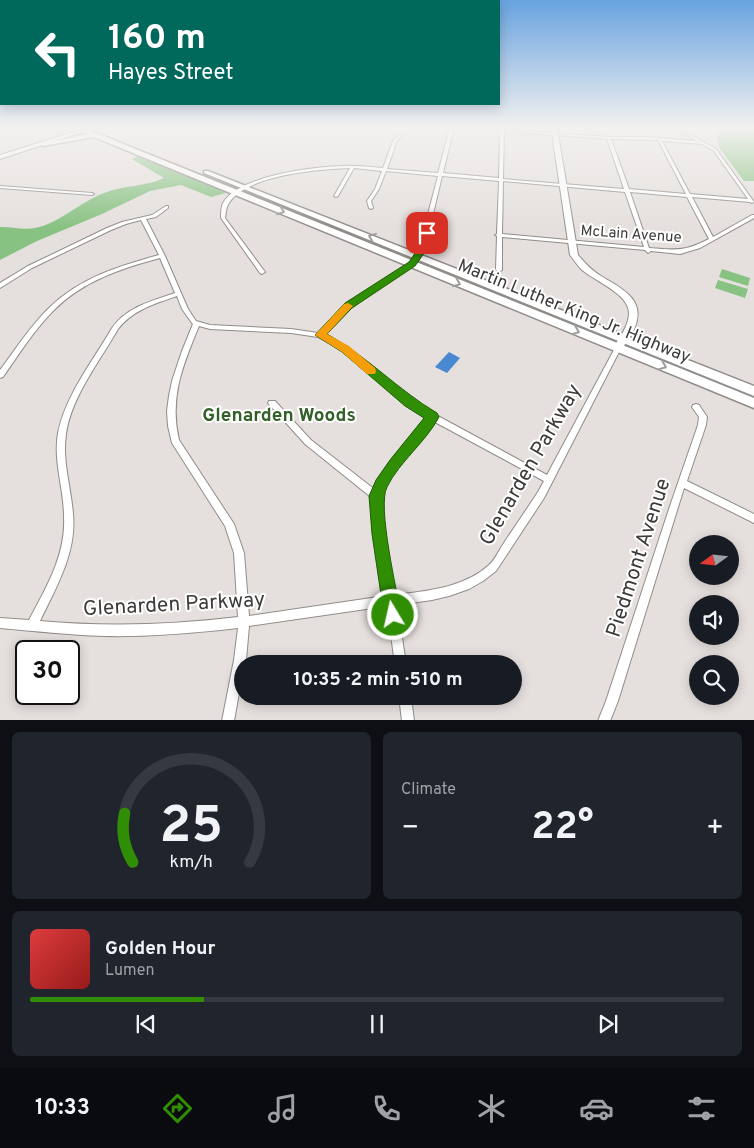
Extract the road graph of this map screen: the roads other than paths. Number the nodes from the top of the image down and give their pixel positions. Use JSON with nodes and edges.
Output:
{"nodes":[{"id":1,"x":157,"y":161,"type":"edge"},
{"id":2,"x":175,"y":161,"type":"edge"},
{"id":3,"x":388,"y":161,"type":"edge"},
{"id":4,"x":444,"y":161,"type":"edge"},
{"id":5,"x":501,"y":161,"type":"edge"},
{"id":6,"x":559,"y":161,"type":"edge"},
{"id":7,"x":617,"y":161,"type":"edge"},
{"id":8,"x":669,"y":161,"type":"edge"},
{"id":9,"x":724,"y":161,"type":"edge"},
{"id":10,"x":353,"y":167,"type":"junction"},
{"id":11,"x":384,"y":170,"type":"junction"},
{"id":12,"x":440,"y":175,"type":"junction"},
{"id":13,"x":500,"y":180,"type":"junction"},
{"id":14,"x":563,"y":185,"type":"junction"},
{"id":15,"x":0,"y":188,"type":"edge"},
{"id":16,"x":246,"y":188,"type":"junction"},
{"id":17,"x":628,"y":191,"type":"junction"},
{"id":18,"x":236,"y":193,"type":"junction"},
{"id":19,"x":92,"y":194,"type":"dead end"},
{"id":20,"x":336,"y":196,"type":"dead end"},
{"id":21,"x":688,"y":196,"type":"junction"},
{"id":22,"x":753,"y":203,"type":"edge"},
{"id":23,"x":166,"y":208,"type":"dead end"},
{"id":24,"x":370,"y":208,"type":"dead end"},
{"id":25,"x":754,"y":216,"type":"edge"},
{"id":26,"x":144,"y":219,"type":"junction"},
{"id":27,"x":498,"y":235,"type":"junction"},
{"id":28,"x":712,"y":240,"type":"junction"},
{"id":29,"x":571,"y":243,"type":"junction"},
{"id":30,"x":648,"y":251,"type":"junction"},
{"id":31,"x":162,"y":256,"type":"junction"},
{"id":32,"x":414,"y":260,"type":"junction"},
{"id":33,"x":499,"y":270,"type":"dead end"},
{"id":34,"x":262,"y":272,"type":"dead end"},
{"id":35,"x":0,"y":286,"type":"edge"},
{"id":36,"x":178,"y":294,"type":"junction"},
{"id":37,"x":197,"y":323,"type":"junction"},
{"id":38,"x":320,"y":335,"type":"junction"},
{"id":39,"x":622,"y":343,"type":"junction"},
{"id":40,"x":0,"y":375,"type":"edge"},
{"id":41,"x":754,"y":391,"type":"edge"},
{"id":42,"x":272,"y":403,"type":"dead end"},
{"id":43,"x":754,"y":403,"type":"edge"},
{"id":44,"x":696,"y":407,"type":"dead end"},
{"id":45,"x":432,"y":417,"type":"junction"},
{"id":46,"x":549,"y":480,"type":"junction"},
{"id":47,"x":682,"y":483,"type":"junction"},
{"id":48,"x":376,"y":496,"type":"junction"},
{"id":49,"x":754,"y":519,"type":"edge"},
{"id":50,"x":391,"y":600,"type":"junction"},
{"id":51,"x":0,"y":623,"type":"edge"},
{"id":52,"x":244,"y":623,"type":"junction"},
{"id":53,"x":32,"y":626,"type":"junction"},
{"id":54,"x":399,"y":655,"type":"edge"},
{"id":55,"x":407,"y":705,"type":"edge"},
{"id":56,"x":228,"y":720,"type":"edge"},
{"id":57,"x":408,"y":720,"type":"edge"},
{"id":58,"x":604,"y":720,"type":"edge"}],
"edges":[{"from":1,"to":18,"type":"main road","name":"Martin Luther King Jr. Highway"},
{"from":2,"to":16,"type":"main road","name":"Martin Luther King Jr. Highway"},
{"from":3,"to":11,"type":"street"},
{"from":4,"to":12,"type":"street"},
{"from":5,"to":13,"type":"street"},
{"from":6,"to":14,"type":"street","name":"Glenarden Parkway"},
{"from":7,"to":17,"type":"street"},
{"from":8,"to":21,"type":"street"},
{"from":9,"to":22,"type":"street"},
{"from":10,"to":11,"type":"street"},
{"from":10,"to":16,"type":"street"},
{"from":10,"to":20,"type":"street"},
{"from":11,"to":12,"type":"street"},
{"from":11,"to":24,"type":"street"},
{"from":12,"to":13,"type":"street"},
{"from":12,"to":32,"type":"street"},
{"from":13,"to":14,"type":"street"},
{"from":13,"to":27,"type":"street"},
{"from":14,"to":17,"type":"street"},
{"from":14,"to":29,"type":"street","name":"Glenarden Parkway"},
{"from":15,"to":19,"type":"street"},
{"from":16,"to":18,"type":"street"},
{"from":32,"to":16,"type":"main road","name":"Martin Luther King Jr. Highway","one_way":true},
{"from":17,"to":21,"type":"street"},
{"from":17,"to":30,"type":"street"},
{"from":18,"to":32,"type":"main road","name":"Martin Luther King Jr. Highway","one_way":true},
{"from":18,"to":34,"type":"street"},
{"from":21,"to":22,"type":"street"},
{"from":21,"to":28,"type":"street"},
{"from":23,"to":26,"type":"street"},
{"from":25,"to":28,"type":"street","name":"McLain Avenue"},
{"from":26,"to":31,"type":"street"},
{"from":26,"to":35,"type":"street"},
{"from":27,"to":29,"type":"street","name":"McLain Avenue"},
{"from":27,"to":33,"type":"street"},
{"from":28,"to":30,"type":"street","name":"McLain Avenue"},
{"from":29,"to":30,"type":"street","name":"McLain Avenue"},
{"from":29,"to":39,"type":"street","name":"Glenarden Parkway"},
{"from":31,"to":36,"type":"street"},
{"from":31,"to":40,"type":"street"},
{"from":32,"to":38,"type":"street"},
{"from":32,"to":39,"type":"main road","name":"Martin Luther King Jr. Highway"},
{"from":36,"to":37,"type":"street"},
{"from":36,"to":53,"type":"street"},
{"from":37,"to":38,"type":"street"},
{"from":37,"to":52,"type":"street"},
{"from":38,"to":45,"type":"street"},
{"from":39,"to":41,"type":"main road","name":"Martin Luther King Jr. Highway"},
{"from":39,"to":43,"type":"main road","name":"Martin Luther King Jr. Highway","one_way":true},
{"from":39,"to":46,"type":"street","name":"Glenarden Parkway"},
{"from":42,"to":48,"type":"street"},
{"from":44,"to":47,"type":"street","name":"Piedmont Avenue"},
{"from":45,"to":46,"type":"street"},
{"from":45,"to":48,"type":"street"},
{"from":46,"to":50,"type":"street","name":"Glenarden Parkway"},
{"from":47,"to":49,"type":"street"},
{"from":47,"to":58,"type":"street","name":"Piedmont Avenue"},
{"from":48,"to":50,"type":"street"},
{"from":50,"to":52,"type":"street","name":"Glenarden Parkway"},
{"from":50,"to":54,"type":"street"},
{"from":51,"to":53,"type":"street","name":"Glenarden Parkway"},
{"from":52,"to":53,"type":"street","name":"Glenarden Parkway"},
{"from":52,"to":56,"type":"street"},
{"from":55,"to":57,"type":"street"}]}
